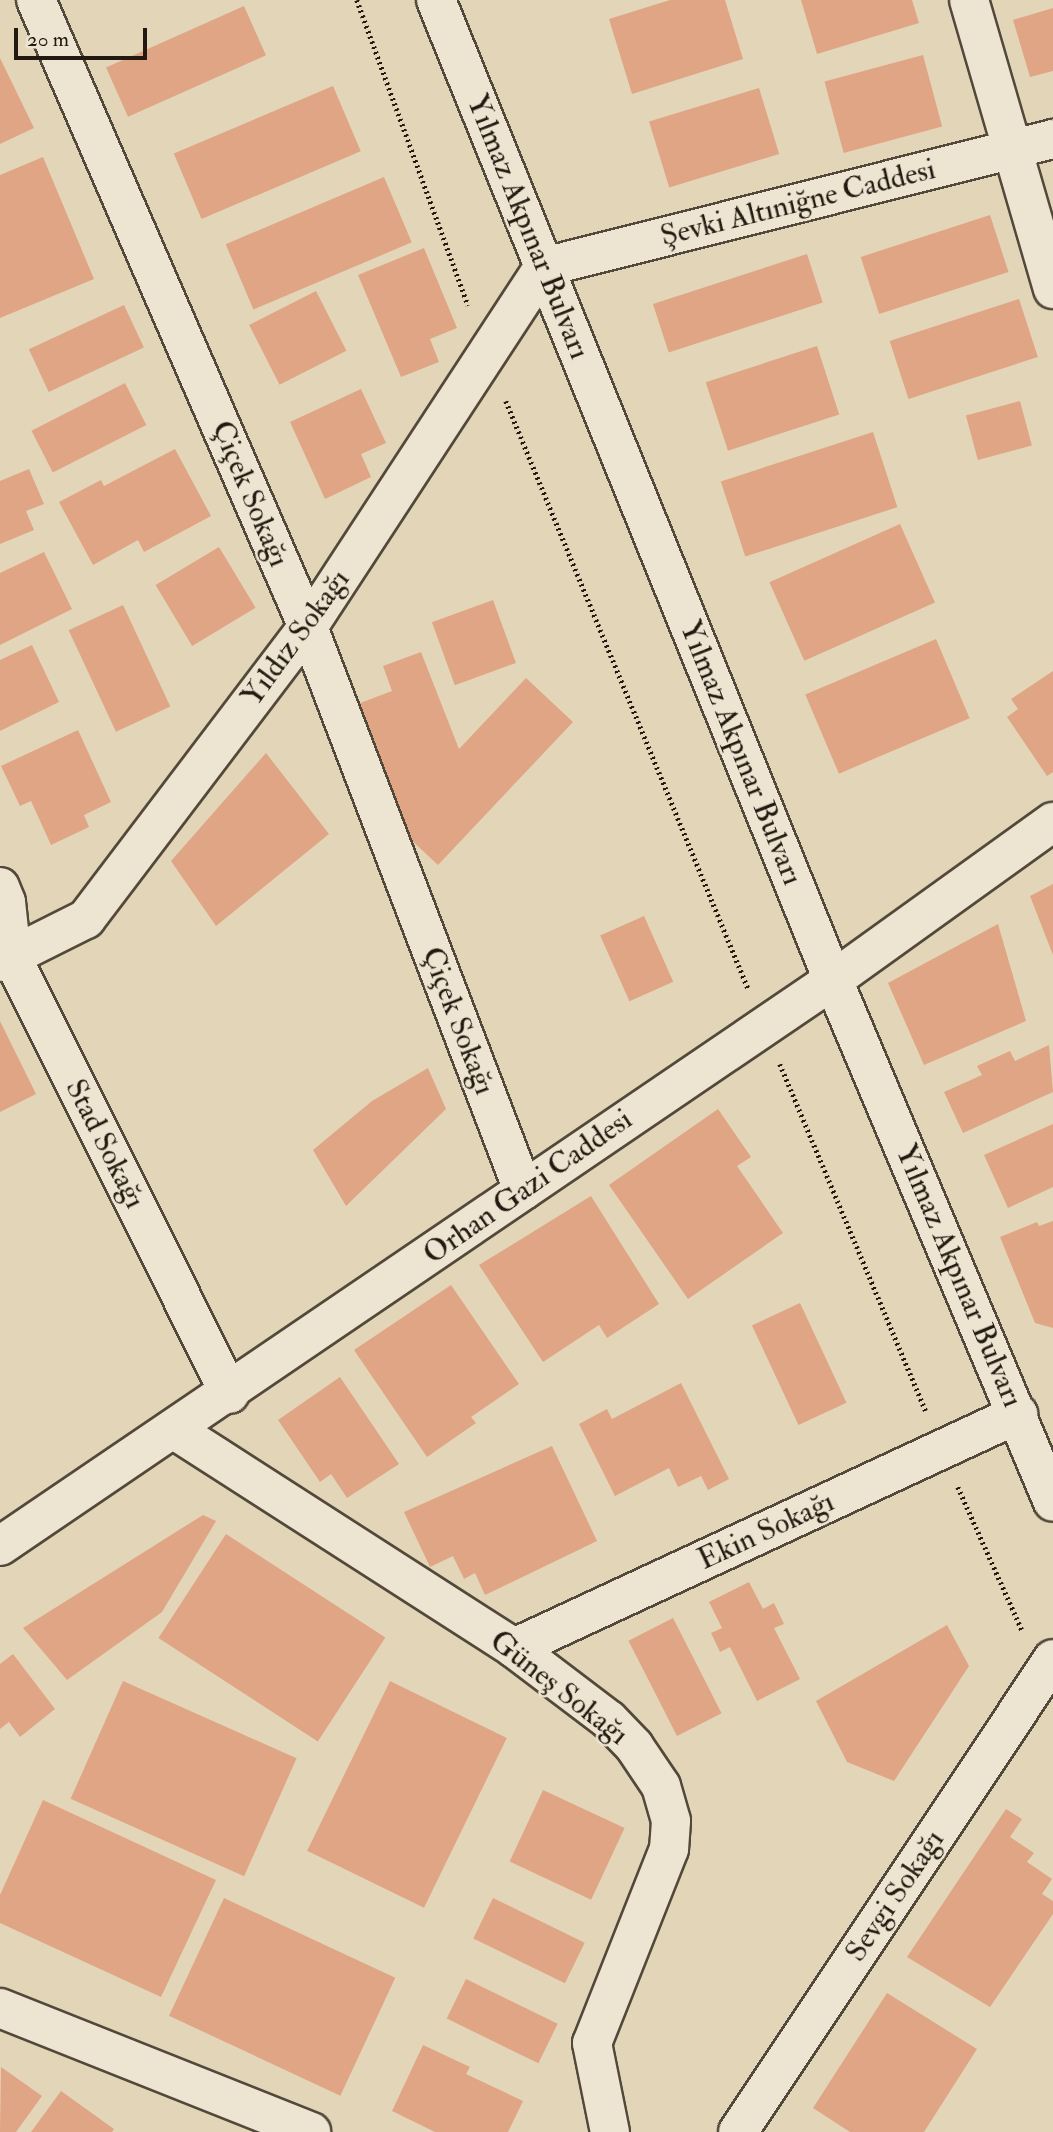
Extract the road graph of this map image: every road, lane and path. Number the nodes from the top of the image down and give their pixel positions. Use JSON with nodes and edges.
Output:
{"nodes":[{"id":1,"x":36,"y":0,"type":"edge"},
{"id":2,"x":357,"y":0,"type":"edge"},
{"id":3,"x":436,"y":0,"type":"edge"},
{"id":4,"x":969,"y":0,"type":"edge"},
{"id":5,"x":1053,"y":139,"type":"edge"},
{"id":6,"x":1009,"y":150,"type":"junction"},
{"id":7,"x":544,"y":267,"type":"junction"},
{"id":8,"x":1053,"y":289,"type":"edge"},
{"id":9,"x":486,"y":355,"type":"junction"},
{"id":10,"x":308,"y":627,"type":"junction"},
{"id":11,"x":1053,"y":822,"type":"edge"},
{"id":12,"x":0,"y":887,"type":"edge"},
{"id":13,"x":6,"y":959,"type":"edge"},
{"id":14,"x":833,"y":980,"type":"junction"},
{"id":15,"x":764,"y":1026,"type":"junction"},
{"id":16,"x":523,"y":1190,"type":"junction"},
{"id":17,"x":230,"y":1394,"type":"junction"},
{"id":18,"x":1018,"y":1415,"type":"junction"},
{"id":19,"x":173,"y":1429,"type":"junction"},
{"id":20,"x":942,"y":1450,"type":"junction"},
{"id":21,"x":1051,"y":1490,"type":"edge"},
{"id":22,"x":0,"y":1546,"type":"edge"},
{"id":23,"x":514,"y":1648,"type":"junction"},
{"id":24,"x":1048,"y":1667,"type":"edge"},
{"id":25,"x":0,"y":2008,"type":"edge"},
{"id":26,"x":311,"y":2132,"type":"edge"},
{"id":27,"x":610,"y":2132,"type":"edge"},
{"id":28,"x":738,"y":2132,"type":"edge"}],
"edges":[{"from":1,"to":10,"type":"street","name":"Çiçek Sokağı"},
{"from":2,"to":9,"type":"path"},
{"from":3,"to":7,"type":"street","name":"Yılmaz Akpınar Bulvarı"},
{"from":4,"to":6,"type":"street"},
{"from":5,"to":6,"type":"street","name":"Şevki Altıniğne Caddesi"},
{"from":6,"to":7,"type":"street","name":"Şevki Altıniğne Caddesi"},
{"from":6,"to":8,"type":"street"},
{"from":7,"to":9,"type":"street","name":"Yıldız Sokağı"},
{"from":7,"to":14,"type":"street","name":"Yılmaz Akpınar Bulvarı"},
{"from":9,"to":10,"type":"street","name":"Yıldız Sokağı"},
{"from":9,"to":15,"type":"path"},
{"from":10,"to":13,"type":"street","name":"Yıldız Sokağı"},
{"from":10,"to":16,"type":"street","name":"Çiçek Sokağı"},
{"from":11,"to":14,"type":"street","name":"Orhan Gazi Caddesi"},
{"from":12,"to":13,"type":"street","name":"Stad Sokağı"},
{"from":13,"to":17,"type":"street","name":"Stad Sokağı"},
{"from":14,"to":15,"type":"street","name":"Orhan Gazi Caddesi"},
{"from":14,"to":18,"type":"street","name":"Yılmaz Akpınar Bulvarı"},
{"from":15,"to":16,"type":"street","name":"Orhan Gazi Caddesi"},
{"from":15,"to":20,"type":"path"},
{"from":16,"to":17,"type":"street","name":"Orhan Gazi Caddesi"},
{"from":17,"to":19,"type":"street","name":"Orhan Gazi Caddesi"},
{"from":18,"to":20,"type":"street","name":"Ekin Sokağı"},
{"from":18,"to":21,"type":"street","name":"Yılmaz Akpınar Bulvarı"},
{"from":19,"to":22,"type":"street","name":"Orhan Gazi Caddesi"},
{"from":19,"to":23,"type":"street","name":"Güneş Sokağı"},
{"from":20,"to":23,"type":"street","name":"Ekin Sokağı"},
{"from":20,"to":24,"type":"path"},
{"from":23,"to":27,"type":"street","name":"Güneş Sokağı"},
{"from":24,"to":28,"type":"street","name":"Sevgi Sokağı"},
{"from":25,"to":26,"type":"street"}]}
